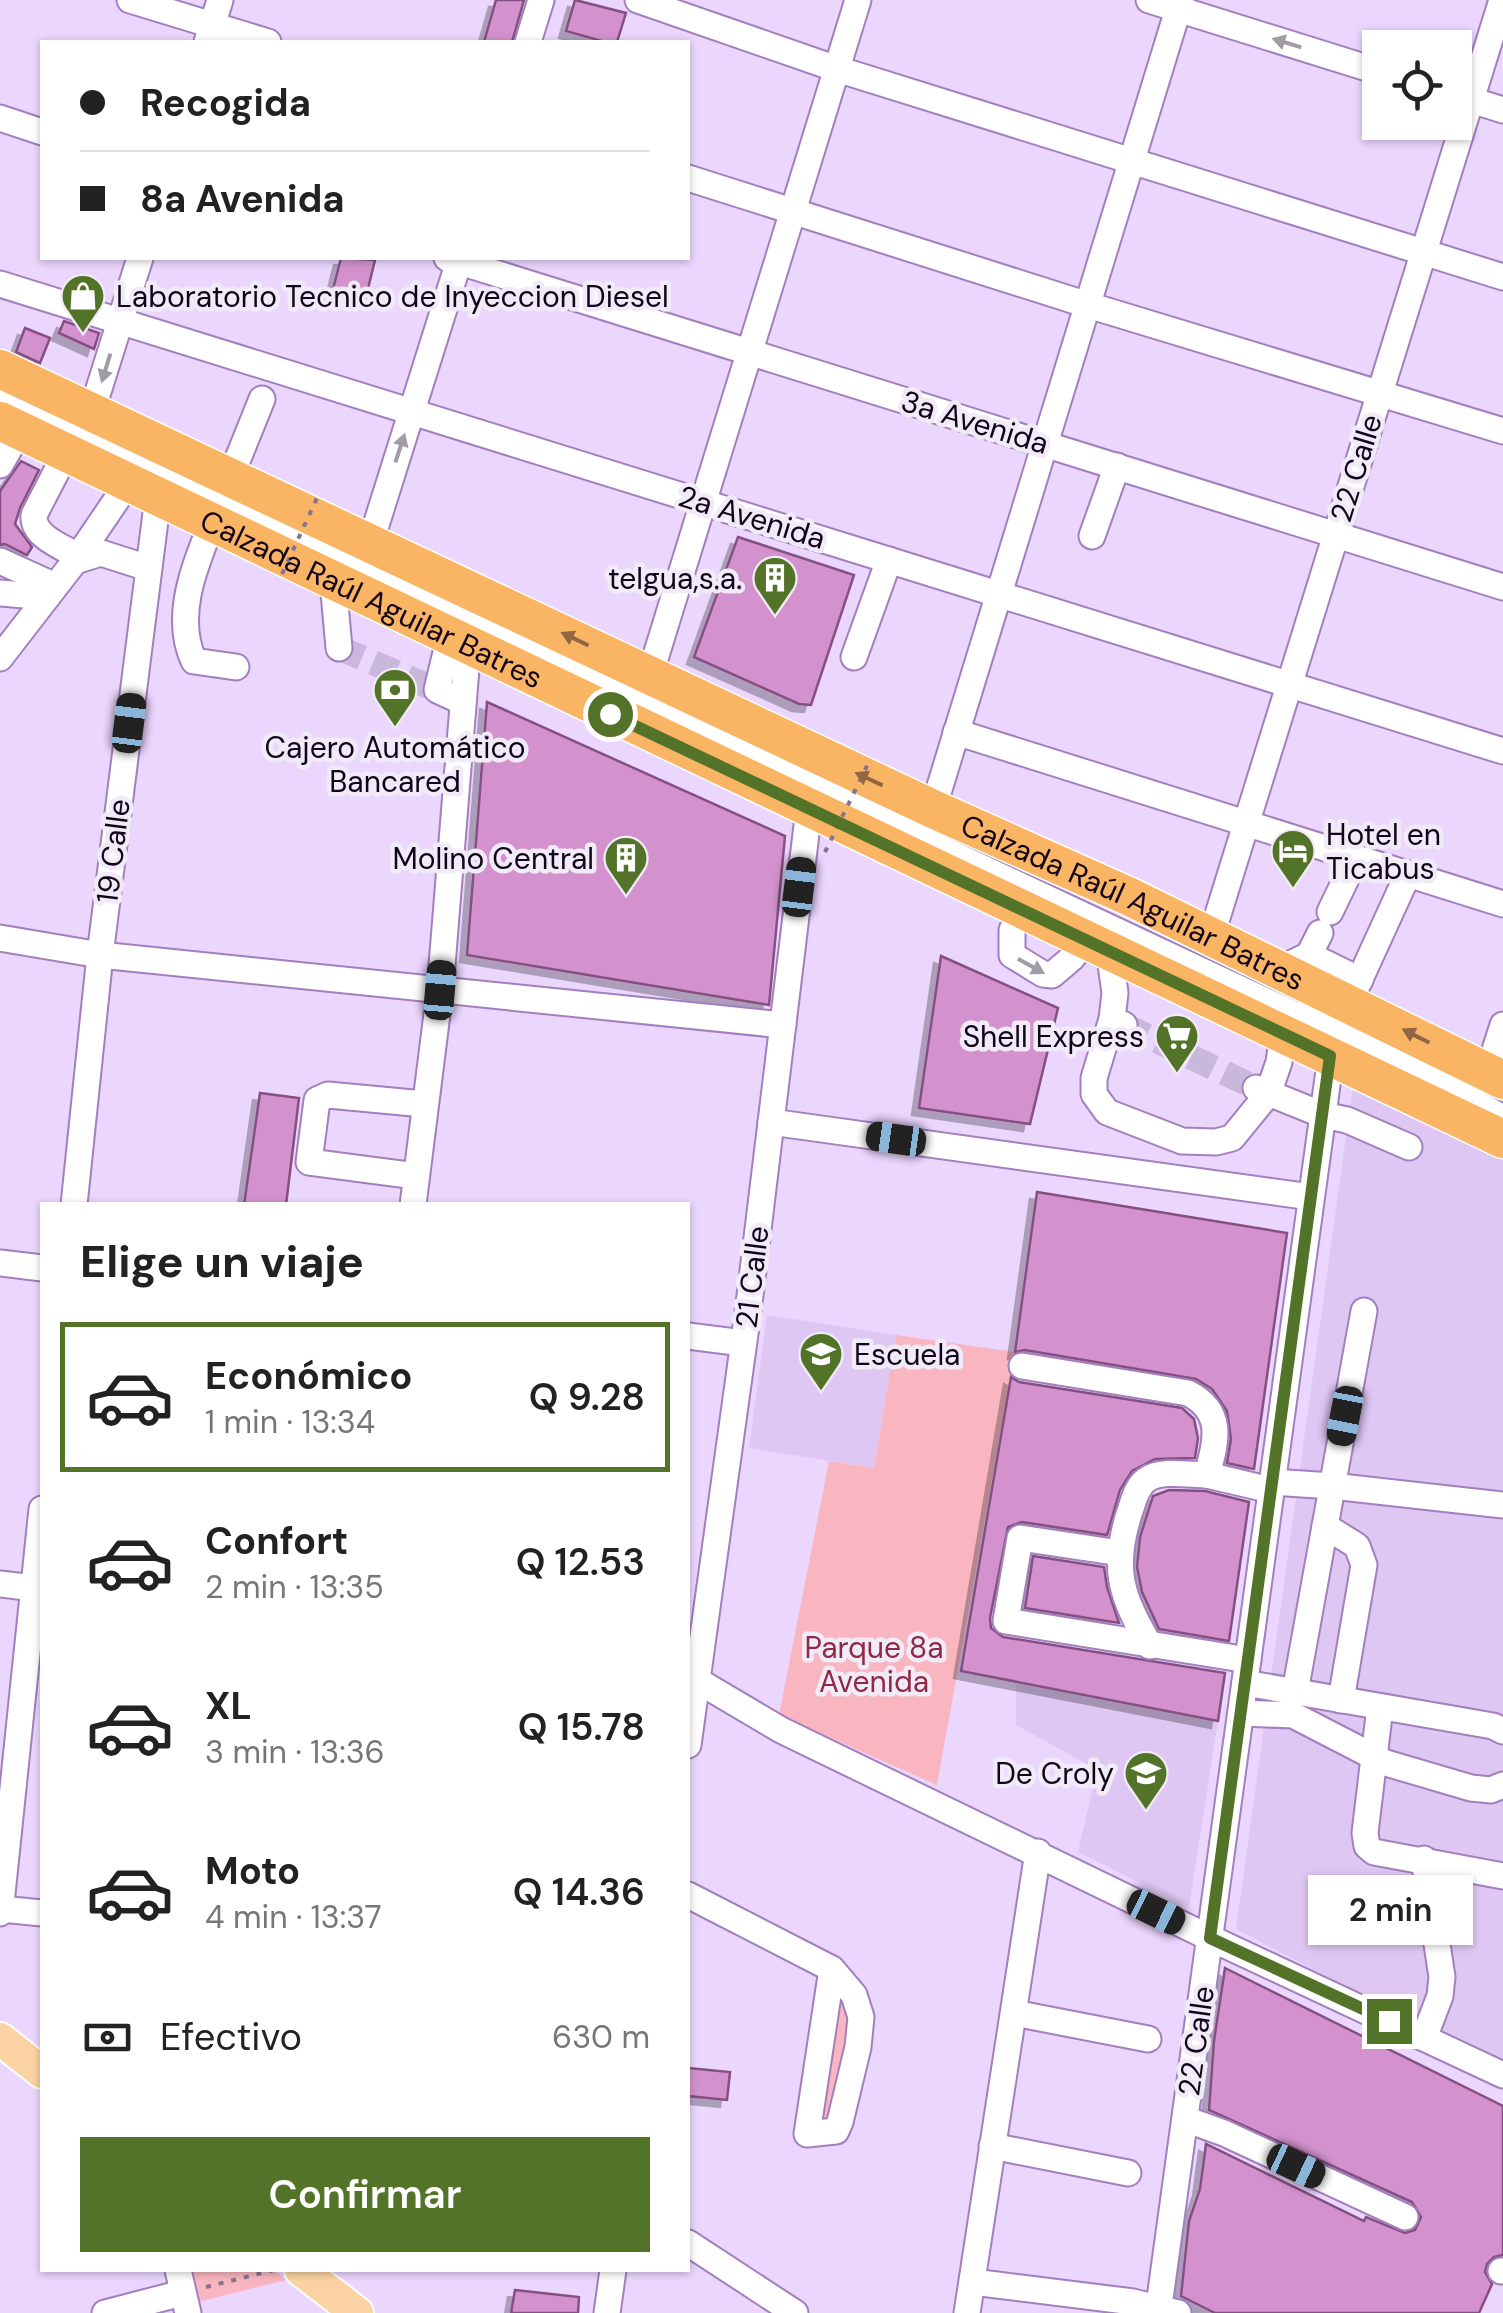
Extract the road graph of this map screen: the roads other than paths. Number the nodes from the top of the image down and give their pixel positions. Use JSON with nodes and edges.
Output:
{"nodes":[{"id":1,"x":130,"y":0,"type":"edge"},
{"id":2,"x":541,"y":0,"type":"edge"},
{"id":3,"x":638,"y":0,"type":"edge"},
{"id":4,"x":858,"y":0,"type":"edge"},
{"id":5,"x":1149,"y":0,"type":"edge"},
{"id":6,"x":1502,"y":0,"type":"edge"},
{"id":7,"x":1180,"y":4,"type":"edge"},
{"id":8,"x":213,"y":22,"type":"edge"},
{"id":9,"x":262,"y":40,"type":"edge"},
{"id":10,"x":529,"y":40,"type":"edge"},
{"id":11,"x":1362,"y":66,"type":"edge"},
{"id":12,"x":837,"y":68,"type":"junction"},
{"id":13,"x":1472,"y":75,"type":"edge"},
{"id":14,"x":1472,"y":101,"type":"edge"},
{"id":15,"x":1503,"y":110,"type":"edge"},
{"id":16,"x":0,"y":118,"type":"edge"},
{"id":17,"x":40,"y":131,"type":"edge"},
{"id":18,"x":1452,"y":140,"type":"edge"},
{"id":19,"x":1132,"y":161,"type":"junction"},
{"id":20,"x":690,"y":179,"type":"edge"},
{"id":21,"x":793,"y":212,"type":"junction"},
{"id":22,"x":1423,"y":253,"type":"junction"},
{"id":23,"x":139,"y":260,"type":"edge"},
{"id":24,"x":455,"y":260,"type":"edge"},
{"id":25,"x":458,"y":260,"type":"edge"},
{"id":26,"x":1503,"y":278,"type":"edge"},
{"id":27,"x":0,"y":284,"type":"edge"},
{"id":28,"x":1088,"y":305,"type":"junction"},
{"id":29,"x":120,"y":322,"type":"junction"},
{"id":30,"x":750,"y":352,"type":"junction"},
{"id":31,"x":0,"y":368,"type":"edge"},
{"id":32,"x":1380,"y":393,"type":"junction"},
{"id":33,"x":0,"y":394,"type":"edge"},
{"id":34,"x":262,"y":399,"type":"dead end"},
{"id":35,"x":92,"y":411,"type":"junction"},
{"id":36,"x":412,"y":412,"type":"junction"},
{"id":37,"x":10,"y":426,"type":"edge"},
{"id":38,"x":1503,"y":431,"type":"edge"},
{"id":39,"x":1044,"y":444,"type":"junction"},
{"id":40,"x":66,"y":453,"type":"junction"},
{"id":41,"x":0,"y":464,"type":"edge"},
{"id":42,"x":1116,"y":466,"type":"junction"},
{"id":43,"x":231,"y":476,"type":"junction"},
{"id":44,"x":143,"y":490,"type":"junction"},
{"id":45,"x":704,"y":502,"type":"junction"},
{"id":46,"x":212,"y":524,"type":"junction"},
{"id":47,"x":1336,"y":535,"type":"junction"},
{"id":48,"x":1092,"y":536,"type":"dead end"},
{"id":49,"x":371,"y":541,"type":"junction"},
{"id":50,"x":76,"y":558,"type":"junction"},
{"id":51,"x":888,"y":560,"type":"junction"},
{"id":52,"x":0,"y":561,"type":"edge"},
{"id":53,"x":148,"y":568,"type":"junction"},
{"id":54,"x":333,"y":582,"type":"junction"},
{"id":55,"x":1503,"y":587,"type":"edge"},
{"id":56,"x":51,"y":592,"type":"junction"},
{"id":57,"x":0,"y":593,"type":"edge"},
{"id":58,"x":998,"y":594,"type":"junction"},
{"id":59,"x":459,"y":640,"type":"junction"},
{"id":60,"x":339,"y":648,"type":"dead end"},
{"id":61,"x":0,"y":657,"type":"edge"},
{"id":62,"x":854,"y":657,"type":"dead end"},
{"id":63,"x":236,"y":667,"type":"dead end"},
{"id":64,"x":650,"y":675,"type":"junction"},
{"id":65,"x":1289,"y":684,"type":"junction"},
{"id":66,"x":464,"y":702,"type":"junction"},
{"id":67,"x":956,"y":732,"type":"junction"},
{"id":68,"x":1503,"y":751,"type":"edge"},
{"id":69,"x":809,"y":809,"type":"junction"},
{"id":70,"x":933,"y":809,"type":"junction"},
{"id":71,"x":1246,"y":823,"type":"junction"},
{"id":72,"x":1356,"y":858,"type":"junction"},
{"id":73,"x":1408,"y":874,"type":"junction"},
{"id":74,"x":1503,"y":904,"type":"edge"},
{"id":75,"x":1211,"y":937,"type":"junction"},
{"id":76,"x":0,"y":938,"type":"edge"},
{"id":77,"x":1310,"y":943,"type":"junction"},
{"id":78,"x":1097,"y":946,"type":"junction"},
{"id":79,"x":100,"y":955,"type":"junction"},
{"id":80,"x":440,"y":990,"type":"junction"},
{"id":81,"x":1354,"y":991,"type":"junction"},
{"id":82,"x":783,"y":1024,"type":"junction"},
{"id":83,"x":1503,"y":1025,"type":"edge"},
{"id":84,"x":1283,"y":1034,"type":"junction"},
{"id":85,"x":1330,"y":1056,"type":"junction"},
{"id":86,"x":1432,"y":1079,"type":"junction"},
{"id":87,"x":1498,"y":1086,"type":"edge"},
{"id":88,"x":1262,"y":1091,"type":"junction"},
{"id":89,"x":424,"y":1104,"type":"junction"},
{"id":90,"x":1323,"y":1114,"type":"junction"},
{"id":91,"x":1503,"y":1118,"type":"edge"},
{"id":92,"x":772,"y":1122,"type":"junction"},
{"id":93,"x":1503,"y":1139,"type":"edge"},
{"id":94,"x":1409,"y":1147,"type":"dead end"},
{"id":95,"x":416,"y":1176,"type":"junction"},
{"id":96,"x":1312,"y":1197,"type":"junction"},
{"id":97,"x":74,"y":1202,"type":"edge"},
{"id":98,"x":413,"y":1202,"type":"edge"},
{"id":99,"x":0,"y":1263,"type":"edge"},
{"id":100,"x":40,"y":1268,"type":"edge"},
{"id":101,"x":1364,"y":1311,"type":"dead end"},
{"id":102,"x":690,"y":1336,"type":"edge"},
{"id":103,"x":744,"y":1343,"type":"junction"},
{"id":104,"x":1022,"y":1366,"type":"dead end"},
{"id":105,"x":1208,"y":1475,"type":"junction"},
{"id":106,"x":1272,"y":1486,"type":"junction"},
{"id":107,"x":1332,"y":1486,"type":"junction"},
{"id":108,"x":1503,"y":1506,"type":"edge"},
{"id":109,"x":1324,"y":1526,"type":"junction"},
{"id":110,"x":40,"y":1549,"type":"edge"},
{"id":111,"x":1120,"y":1554,"type":"junction"},
{"id":112,"x":0,"y":1584,"type":"edge"},
{"id":113,"x":38,"y":1589,"type":"edge"},
{"id":114,"x":1150,"y":1646,"type":"junction"},
{"id":115,"x":1246,"y":1672,"type":"junction"},
{"id":116,"x":692,"y":1677,"type":"edge"},
{"id":117,"x":1295,"y":1692,"type":"junction"},
{"id":118,"x":1342,"y":1700,"type":"junction"},
{"id":119,"x":1380,"y":1707,"type":"junction"},
{"id":120,"x":690,"y":1711,"type":"edge"},
{"id":121,"x":1240,"y":1713,"type":"junction"},
{"id":122,"x":1503,"y":1732,"type":"edge"},
{"id":123,"x":1374,"y":1756,"type":"junction"},
{"id":124,"x":1503,"y":1785,"type":"edge"},
{"id":125,"x":1038,"y":1852,"type":"junction"},
{"id":126,"x":1424,"y":1860,"type":"junction"},
{"id":127,"x":1503,"y":1876,"type":"edge"},
{"id":128,"x":690,"y":1896,"type":"edge"},
{"id":129,"x":0,"y":1911,"type":"edge"},
{"id":130,"x":40,"y":1913,"type":"edge"},
{"id":131,"x":1210,"y":1938,"type":"junction"},
{"id":132,"x":832,"y":1969,"type":"junction"},
{"id":133,"x":1014,"y":2013,"type":"junction"},
{"id":134,"x":1148,"y":2038,"type":"dead end"},
{"id":135,"x":1424,"y":2038,"type":"junction"},
{"id":136,"x":0,"y":2039,"type":"edge"},
{"id":137,"x":40,"y":2070,"type":"edge"},
{"id":138,"x":1503,"y":2075,"type":"edge"},
{"id":139,"x":1185,"y":2119,"type":"junction"},
{"id":140,"x":992,"y":2146,"type":"junction"},
{"id":141,"x":1128,"y":2173,"type":"dead end"},
{"id":142,"x":1405,"y":2217,"type":"dead end"},
{"id":143,"x":690,"y":2244,"type":"edge"},
{"id":144,"x":303,"y":2272,"type":"edge"},
{"id":145,"x":613,"y":2272,"type":"edge"},
{"id":146,"x":972,"y":2282,"type":"junction"},
{"id":147,"x":183,"y":2292,"type":"edge"},
{"id":148,"x":787,"y":2311,"type":"edge"},
{"id":149,"x":1165,"y":2311,"type":"edge"},
{"id":150,"x":105,"y":2313,"type":"edge"},
{"id":151,"x":356,"y":2313,"type":"edge"},
{"id":152,"x":607,"y":2313,"type":"edge"},
{"id":153,"x":967,"y":2313,"type":"edge"}],
"edges":[{"from":1,"to":8,"type":"street"},
{"from":2,"to":10,"type":"street"},
{"from":3,"to":12,"type":"street"},
{"from":4,"to":12,"type":"street"},
{"from":5,"to":7,"type":"street"},
{"from":6,"to":13,"type":"street","name":"22 Calle"},
{"from":11,"to":7,"type":"street","one_way":true},
{"from":7,"to":19,"type":"street"},
{"from":8,"to":9,"type":"street"},
{"from":12,"to":19,"type":"street"},
{"from":12,"to":21,"type":"street"},
{"from":14,"to":15,"type":"street"},
{"from":16,"to":17,"type":"street"},
{"from":18,"to":22,"type":"street","name":"22 Calle"},
{"from":19,"to":22,"type":"street"},
{"from":19,"to":28,"type":"street"},
{"from":20,"to":21,"type":"street"},
{"from":21,"to":28,"type":"street"},
{"from":21,"to":30,"type":"street"},
{"from":22,"to":26,"type":"street"},
{"from":22,"to":32,"type":"street","name":"22 Calle"},
{"from":23,"to":29,"type":"street"},
{"from":24,"to":36,"type":"street"},
{"from":25,"to":30,"type":"street","name":"3a Avenida"},
{"from":27,"to":29,"type":"street","name":"2a Avenida"},
{"from":28,"to":32,"type":"street"},
{"from":28,"to":39,"type":"street"},
{"from":29,"to":35,"type":"street","one_way":true},
{"from":29,"to":36,"type":"street","name":"2a Avenida"},
{"from":30,"to":39,"type":"street","name":"3a Avenida"},
{"from":30,"to":45,"type":"street"},
{"from":31,"to":35,"type":"highway","name":"Calzada Raúl Aguilar Batres"},
{"from":32,"to":38,"type":"street"},
{"from":32,"to":47,"type":"street","name":"22 Calle"},
{"from":33,"to":86,"type":"street"},
{"from":34,"to":43,"type":"street"},
{"from":35,"to":43,"type":"highway","name":"Calzada Raúl Aguilar Batres"},
{"from":36,"to":45,"type":"street","name":"2a Avenida"},
{"from":49,"to":36,"type":"street","one_way":true},
{"from":37,"to":40,"type":"highway","name":"Calzada Raúl Aguilar Batres"},
{"from":37,"to":41,"type":"street"},
{"from":39,"to":42,"type":"street","name":"3a Avenida"},
{"from":39,"to":58,"type":"street"},
{"from":40,"to":44,"type":"highway","name":"Calzada Raúl Aguilar Batres"},
{"from":40,"to":50,"type":"street"},
{"from":42,"to":47,"type":"street","name":"3a Avenida"},
{"from":42,"to":48,"type":"street"},
{"from":43,"to":49,"type":"highway","name":"Calzada Raúl Aguilar Batres"},
{"from":44,"to":46,"type":"highway","name":"Calzada Raúl Aguilar Batres"},
{"from":44,"to":50,"type":"street"},
{"from":44,"to":53,"type":"street","name":"19 Calle"},
{"from":45,"to":51,"type":"street","name":"2a Avenida"},
{"from":45,"to":64,"type":"street"},
{"from":46,"to":54,"type":"highway","name":"Calzada Raúl Aguilar Batres"},
{"from":46,"to":63,"type":"street"},
{"from":47,"to":55,"type":"street","name":"3a Avenida"},
{"from":47,"to":65,"type":"street","name":"22 Calle"},
{"from":64,"to":49,"type":"highway","name":"Calzada Raúl Aguilar Batres","one_way":true},
{"from":50,"to":53,"type":"street"},
{"from":50,"to":56,"type":"street"},
{"from":51,"to":58,"type":"street","name":"2a Avenida"},
{"from":51,"to":62,"type":"street"},
{"from":52,"to":56,"type":"street"},
{"from":53,"to":79,"type":"street","name":"19 Calle"},
{"from":54,"to":59,"type":"highway","name":"Calzada Raúl Aguilar Batres"},
{"from":54,"to":60,"type":"street"},
{"from":56,"to":57,"type":"street"},
{"from":56,"to":61,"type":"street"},
{"from":58,"to":65,"type":"street","name":"2a Avenida"},
{"from":58,"to":67,"type":"street"},
{"from":59,"to":66,"type":"street"},
{"from":59,"to":66,"type":"street"},
{"from":59,"to":69,"type":"highway","name":"Calzada Raúl Aguilar Batres"},
{"from":70,"to":64,"type":"highway","name":"Calzada Raúl Aguilar Batres","one_way":true},
{"from":65,"to":68,"type":"street","name":"2a Avenida"},
{"from":65,"to":71,"type":"street","name":"22 Calle"},
{"from":66,"to":80,"type":"street"},
{"from":67,"to":70,"type":"street"},
{"from":67,"to":71,"type":"street"},
{"from":69,"to":78,"type":"highway","name":"Calzada Raúl Aguilar Batres","one_way":true},
{"from":69,"to":82,"type":"street","name":"21 Calle"},
{"from":70,"to":75,"type":"highway","name":"Calzada Raúl Aguilar Batres"},
{"from":71,"to":72,"type":"street"},
{"from":71,"to":75,"type":"street","name":"22 Calle"},
{"from":72,"to":73,"type":"street"},
{"from":72,"to":77,"type":"street"},
{"from":73,"to":74,"type":"street"},
{"from":73,"to":81,"type":"street"},
{"from":75,"to":77,"type":"highway","name":"Calzada Raúl Aguilar Batres"},
{"from":76,"to":79,"type":"street"},
{"from":77,"to":81,"type":"highway","name":"Calzada Raúl Aguilar Batres"},
{"from":78,"to":84,"type":"highway","name":"Calzada Raúl Aguilar Batres"},
{"from":78,"to":88,"type":"street"},
{"from":79,"to":80,"type":"street"},
{"from":79,"to":97,"type":"street","name":"19 Calle"},
{"from":80,"to":82,"type":"street"},
{"from":80,"to":89,"type":"street"},
{"from":87,"to":81,"type":"highway","name":"Calzada Raúl Aguilar Batres","one_way":true},
{"from":82,"to":92,"type":"street","name":"21 Calle"},
{"from":83,"to":87,"type":"street"},
{"from":84,"to":85,"type":"highway","name":"Calzada Raúl Aguilar Batres"},
{"from":84,"to":88,"type":"street"},
{"from":85,"to":90,"type":"street","name":"22 Calle"},
{"from":85,"to":93,"type":"highway","name":"Calzada Raúl Aguilar Batres"},
{"from":86,"to":87,"type":"street"},
{"from":86,"to":91,"type":"street"},
{"from":88,"to":90,"type":"street"},
{"from":89,"to":95,"type":"street"},
{"from":89,"to":95,"type":"street"},
{"from":90,"to":94,"type":"street"},
{"from":90,"to":96,"type":"street","name":"22 Calle"},
{"from":92,"to":96,"type":"street"},
{"from":92,"to":103,"type":"street","name":"21 Calle"},
{"from":95,"to":98,"type":"street"},
{"from":96,"to":106,"type":"street","name":"22 Calle"},
{"from":99,"to":100,"type":"street"},
{"from":101,"to":107,"type":"street"},
{"from":102,"to":103,"type":"street"},
{"from":103,"to":116,"type":"street","name":"21 Calle"},
{"from":104,"to":105,"type":"street"},
{"from":105,"to":106,"type":"street"},
{"from":105,"to":111,"type":"street"},
{"from":106,"to":107,"type":"street"},
{"from":106,"to":115,"type":"street","name":"22 Calle"},
{"from":107,"to":108,"type":"street"},
{"from":107,"to":109,"type":"street"},
{"from":109,"to":117,"type":"street"},
{"from":109,"to":118,"type":"street"},
{"from":110,"to":113,"type":"street"},
{"from":111,"to":114,"type":"street"},
{"from":111,"to":114,"type":"street"},
{"from":112,"to":113,"type":"street"},
{"from":113,"to":129,"type":"street"},
{"from":114,"to":115,"type":"street"},
{"from":115,"to":117,"type":"street"},
{"from":115,"to":121,"type":"street","name":"22 Calle"},
{"from":116,"to":120,"type":"street","name":"21 Calle"},
{"from":116,"to":125,"type":"street"},
{"from":117,"to":118,"type":"street"},
{"from":118,"to":119,"type":"street"},
{"from":119,"to":122,"type":"street"},
{"from":119,"to":123,"type":"street"},
{"from":121,"to":123,"type":"street"},
{"from":121,"to":131,"type":"street","name":"22 Calle"},
{"from":123,"to":124,"type":"street"},
{"from":123,"to":126,"type":"street"},
{"from":125,"to":131,"type":"street"},
{"from":125,"to":133,"type":"street"},
{"from":126,"to":127,"type":"street"},
{"from":126,"to":135,"type":"street"},
{"from":128,"to":132,"type":"street"},
{"from":129,"to":130,"type":"street"},
{"from":131,"to":135,"type":"street"},
{"from":131,"to":139,"type":"street","name":"22 Calle"},
{"from":132,"to":132,"type":"street"},
{"from":133,"to":134,"type":"street"},
{"from":133,"to":140,"type":"street"},
{"from":135,"to":138,"type":"street"},
{"from":136,"to":137,"type":"main road"},
{"from":139,"to":142,"type":"street"},
{"from":139,"to":149,"type":"street","name":"22 Calle"},
{"from":140,"to":141,"type":"street"},
{"from":140,"to":146,"type":"street"},
{"from":143,"to":148,"type":"street"},
{"from":144,"to":151,"type":"main road"},
{"from":145,"to":152,"type":"street"},
{"from":146,"to":149,"type":"street"},
{"from":146,"to":153,"type":"street"},
{"from":147,"to":150,"type":"street"}]}
